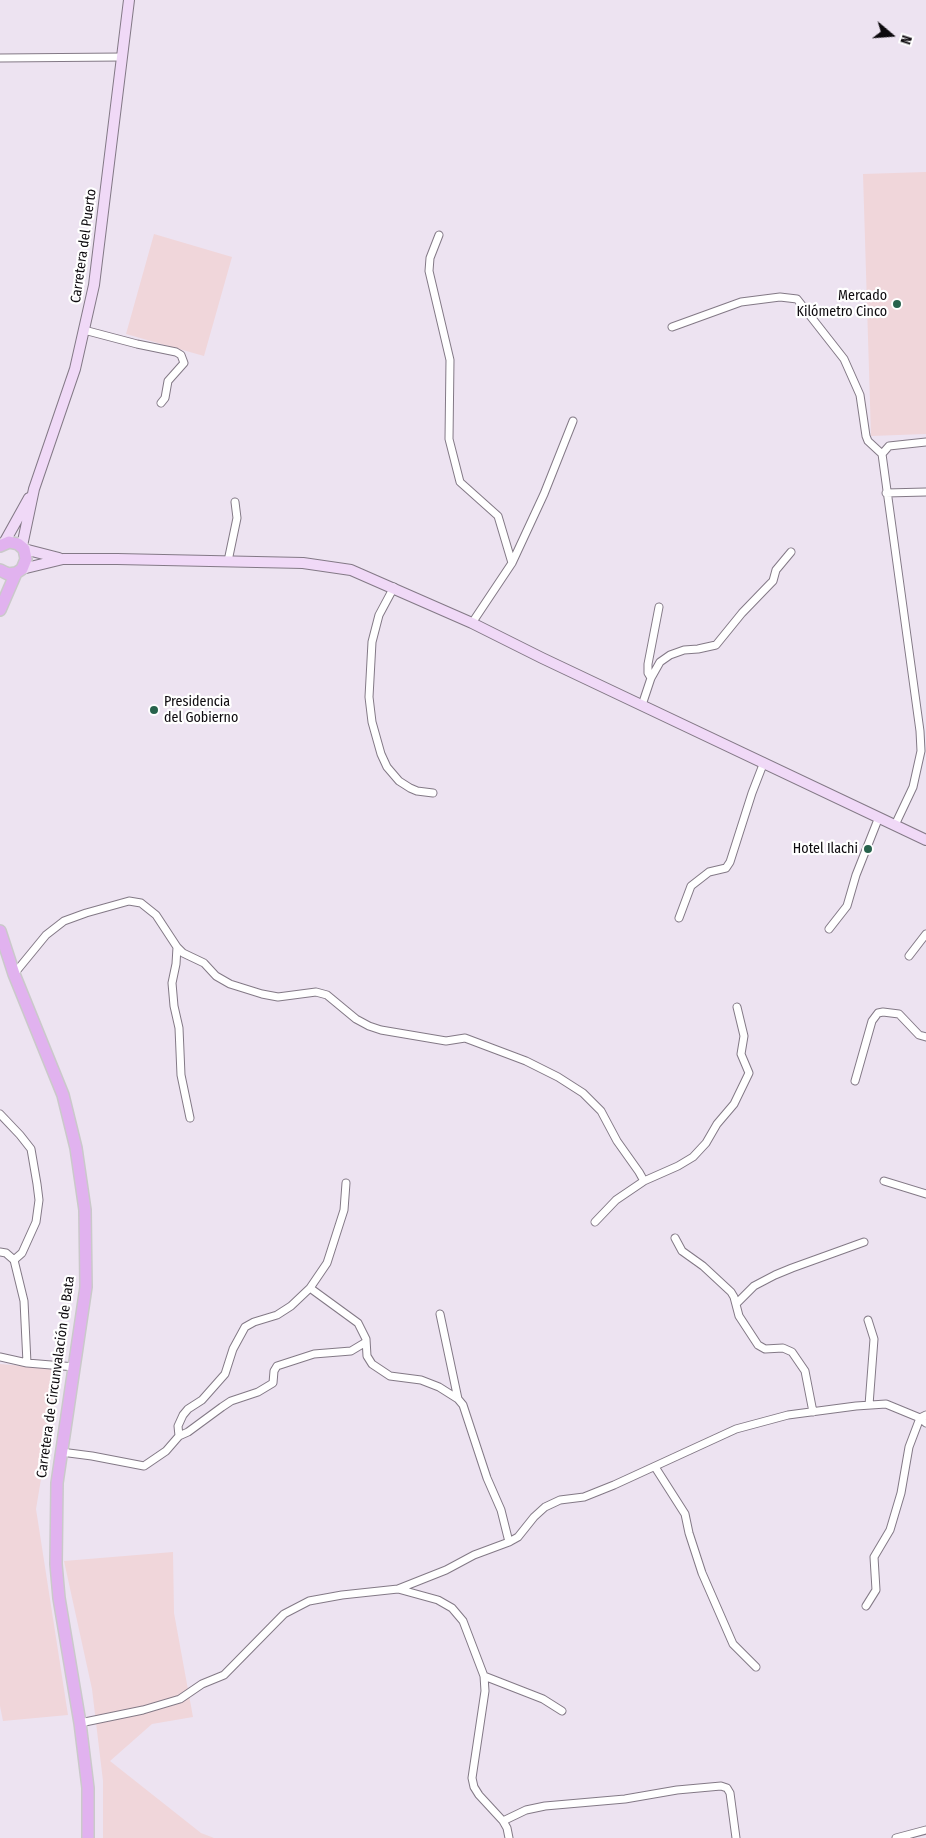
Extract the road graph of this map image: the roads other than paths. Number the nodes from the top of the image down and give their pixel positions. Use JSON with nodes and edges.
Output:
{"nodes":[{"id":1,"x":129,"y":0,"type":"edge"},
{"id":2,"x":122,"y":57,"type":"junction"},
{"id":3,"x":0,"y":58,"type":"edge"},
{"id":4,"x":439,"y":235,"type":"dead end"},
{"id":5,"x":672,"y":327,"type":"dead end"},
{"id":6,"x":84,"y":330,"type":"junction"},
{"id":7,"x":161,"y":403,"type":"dead end"},
{"id":8,"x":573,"y":421,"type":"dead end"},
{"id":9,"x":926,"y":442,"type":"edge"},
{"id":10,"x":882,"y":454,"type":"junction"},
{"id":11,"x":34,"y":488,"type":"junction"},
{"id":12,"x":926,"y":492,"type":"edge"},
{"id":13,"x":886,"y":493,"type":"junction"},
{"id":14,"x":234,"y":502,"type":"dead end"},
{"id":15,"x":2,"y":544,"type":"edge"},
{"id":16,"x":23,"y":548,"type":"junction"},
{"id":17,"x":791,"y":552,"type":"dead end"},
{"id":18,"x":63,"y":559,"type":"junction"},
{"id":19,"x":228,"y":561,"type":"junction"},
{"id":20,"x":512,"y":563,"type":"junction"},
{"id":21,"x":0,"y":570,"type":"edge"},
{"id":22,"x":19,"y":571,"type":"junction"},
{"id":23,"x":394,"y":587,"type":"junction"},
{"id":24,"x":659,"y":607,"type":"dead end"},
{"id":25,"x":0,"y":610,"type":"edge"},
{"id":26,"x":472,"y":623,"type":"junction"},
{"id":27,"x":651,"y":678,"type":"junction"},
{"id":28,"x":642,"y":705,"type":"junction"},
{"id":29,"x":764,"y":762,"type":"junction"},
{"id":30,"x":433,"y":793,"type":"dead end"},
{"id":31,"x":878,"y":817,"type":"junction"},
{"id":32,"x":896,"y":825,"type":"junction"},
{"id":33,"x":926,"y":840,"type":"edge"},
{"id":34,"x":679,"y":918,"type":"dead end"},
{"id":35,"x":829,"y":929,"type":"dead end"},
{"id":36,"x":0,"y":931,"type":"edge"},
{"id":37,"x":926,"y":934,"type":"edge"},
{"id":38,"x":177,"y":947,"type":"junction"},
{"id":39,"x":909,"y":956,"type":"dead end"},
{"id":40,"x":14,"y":974,"type":"junction"},
{"id":41,"x":737,"y":1007,"type":"dead end"},
{"id":42,"x":926,"y":1037,"type":"edge"},
{"id":43,"x":855,"y":1081,"type":"dead end"},
{"id":44,"x":0,"y":1114,"type":"edge"},
{"id":45,"x":190,"y":1118,"type":"dead end"},
{"id":46,"x":884,"y":1180,"type":"dead end"},
{"id":47,"x":644,"y":1181,"type":"junction"},
{"id":48,"x":346,"y":1183,"type":"dead end"},
{"id":49,"x":926,"y":1194,"type":"edge"},
{"id":50,"x":595,"y":1222,"type":"dead end"},
{"id":51,"x":675,"y":1238,"type":"dead end"},
{"id":52,"x":864,"y":1242,"type":"dead end"},
{"id":53,"x":0,"y":1252,"type":"edge"},
{"id":54,"x":14,"y":1260,"type":"junction"},
{"id":55,"x":310,"y":1288,"type":"junction"},
{"id":56,"x":736,"y":1304,"type":"junction"},
{"id":57,"x":440,"y":1314,"type":"dead end"},
{"id":58,"x":868,"y":1320,"type":"dead end"},
{"id":59,"x":366,"y":1342,"type":"junction"},
{"id":60,"x":0,"y":1357,"type":"edge"},
{"id":61,"x":27,"y":1363,"type":"junction"},
{"id":62,"x":75,"y":1367,"type":"junction"},
{"id":63,"x":458,"y":1399,"type":"junction"},
{"id":64,"x":869,"y":1405,"type":"junction"},
{"id":65,"x":813,"y":1412,"type":"junction"},
{"id":66,"x":923,"y":1417,"type":"edge"},
{"id":67,"x":926,"y":1423,"type":"edge"},
{"id":68,"x":179,"y":1436,"type":"junction"},
{"id":69,"x":61,"y":1452,"type":"junction"},
{"id":70,"x":655,"y":1467,"type":"junction"},
{"id":71,"x":509,"y":1542,"type":"junction"},
{"id":72,"x":398,"y":1589,"type":"junction"},
{"id":73,"x":866,"y":1606,"type":"dead end"},
{"id":74,"x":756,"y":1667,"type":"dead end"},
{"id":75,"x":484,"y":1676,"type":"junction"},
{"id":76,"x":562,"y":1711,"type":"dead end"},
{"id":77,"x":80,"y":1723,"type":"junction"},
{"id":78,"x":504,"y":1822,"type":"junction"},
{"id":79,"x":926,"y":1830,"type":"edge"},
{"id":80,"x":88,"y":1838,"type":"edge"},
{"id":81,"x":509,"y":1838,"type":"edge"},
{"id":82,"x":736,"y":1838,"type":"edge"},
{"id":83,"x":896,"y":1838,"type":"edge"}],
"edges":[{"from":1,"to":2,"type":"main road","name":"Carretera del Puerto"},
{"from":2,"to":3,"type":"street"},
{"from":2,"to":6,"type":"main road","name":"Carretera del Puerto"},
{"from":4,"to":20,"type":"street"},
{"from":5,"to":10,"type":"street"},
{"from":6,"to":7,"type":"street"},
{"from":6,"to":11,"type":"main road","name":"Carretera del Puerto"},
{"from":8,"to":20,"type":"street"},
{"from":9,"to":10,"type":"street"},
{"from":10,"to":13,"type":"street"},
{"from":11,"to":15,"type":"main road","name":"Carretera del Puerto"},
{"from":11,"to":16,"type":"main road","name":"Carretera del Puerto"},
{"from":12,"to":13,"type":"street"},
{"from":13,"to":32,"type":"street"},
{"from":14,"to":19,"type":"street"},
{"from":15,"to":16,"type":"main road"},
{"from":16,"to":18,"type":"main road"},
{"from":16,"to":22,"type":"main road"},
{"from":17,"to":27,"type":"street"},
{"from":18,"to":19,"type":"main road"},
{"from":18,"to":22,"type":"main road"},
{"from":19,"to":23,"type":"main road"},
{"from":20,"to":26,"type":"street"},
{"from":21,"to":22,"type":"main road"},
{"from":22,"to":25,"type":"main road"},
{"from":23,"to":26,"type":"main road"},
{"from":23,"to":30,"type":"street"},
{"from":24,"to":27,"type":"street"},
{"from":26,"to":28,"type":"main road"},
{"from":27,"to":28,"type":"street"},
{"from":28,"to":29,"type":"main road"},
{"from":29,"to":31,"type":"main road"},
{"from":29,"to":34,"type":"street"},
{"from":31,"to":32,"type":"main road"},
{"from":31,"to":35,"type":"street"},
{"from":32,"to":33,"type":"main road"},
{"from":36,"to":40,"type":"main road","name":"Carretera de Circunvalación de Bata"},
{"from":37,"to":39,"type":"street"},
{"from":38,"to":40,"type":"street"},
{"from":38,"to":45,"type":"street"},
{"from":38,"to":47,"type":"street"},
{"from":40,"to":62,"type":"main road","name":"Carretera de Circunvalación de Bata"},
{"from":41,"to":47,"type":"street"},
{"from":42,"to":43,"type":"street"},
{"from":44,"to":54,"type":"street"},
{"from":46,"to":49,"type":"street"},
{"from":47,"to":50,"type":"street"},
{"from":48,"to":55,"type":"street"},
{"from":51,"to":56,"type":"street"},
{"from":52,"to":56,"type":"street"},
{"from":53,"to":54,"type":"street"},
{"from":54,"to":61,"type":"street"},
{"from":55,"to":59,"type":"street"},
{"from":55,"to":68,"type":"street"},
{"from":56,"to":65,"type":"street"},
{"from":57,"to":63,"type":"street"},
{"from":58,"to":64,"type":"street"},
{"from":59,"to":63,"type":"street"},
{"from":59,"to":68,"type":"street"},
{"from":60,"to":61,"type":"street"},
{"from":61,"to":62,"type":"street"},
{"from":62,"to":69,"type":"main road","name":"Carretera de Circunvalación de Bata"},
{"from":63,"to":71,"type":"street"},
{"from":64,"to":65,"type":"street"},
{"from":64,"to":66,"type":"street"},
{"from":65,"to":70,"type":"street"},
{"from":66,"to":67,"type":"street"},
{"from":66,"to":73,"type":"street"},
{"from":68,"to":69,"type":"street"},
{"from":69,"to":77,"type":"main road","name":"Carretera de Circunvalación de Bata"},
{"from":70,"to":71,"type":"street"},
{"from":70,"to":74,"type":"street"},
{"from":71,"to":72,"type":"street"},
{"from":72,"to":75,"type":"street"},
{"from":72,"to":77,"type":"street"},
{"from":75,"to":76,"type":"street"},
{"from":75,"to":78,"type":"street"},
{"from":77,"to":80,"type":"main road","name":"Carretera de Circunvalación de Bata"},
{"from":78,"to":81,"type":"street"},
{"from":78,"to":82,"type":"street"},
{"from":79,"to":83,"type":"street"}]}
